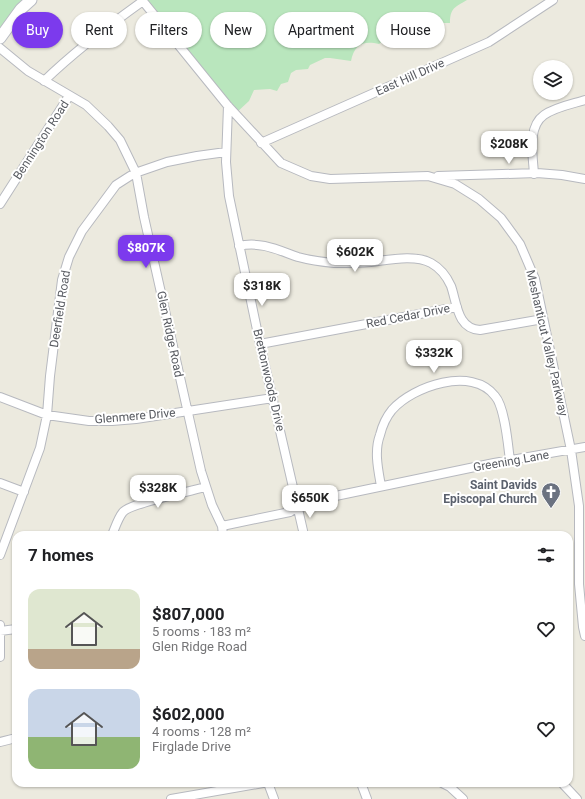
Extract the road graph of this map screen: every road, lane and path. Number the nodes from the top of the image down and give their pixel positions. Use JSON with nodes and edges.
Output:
{"nodes":[{"id":1,"x":31,"y":0,"type":"edge"},
{"id":2,"x":142,"y":0,"type":"edge"},
{"id":3,"x":553,"y":0,"type":"edge"},
{"id":4,"x":0,"y":38,"type":"edge"},
{"id":5,"x":0,"y":48,"type":"edge"},
{"id":6,"x":44,"y":80,"type":"junction"},
{"id":7,"x":69,"y":96,"type":"junction"},
{"id":8,"x":585,"y":100,"type":"edge"},
{"id":9,"x":228,"y":106,"type":"junction"},
{"id":10,"x":261,"y":143,"type":"junction"},
{"id":11,"x":226,"y":152,"type":"junction"},
{"id":12,"x":136,"y":173,"type":"junction"},
{"id":13,"x":534,"y":174,"type":"junction"},
{"id":14,"x":428,"y":176,"type":"junction"},
{"id":15,"x":585,"y":179,"type":"edge"},
{"id":16,"x":0,"y":204,"type":"edge"},
{"id":17,"x":239,"y":246,"type":"junction"},
{"id":18,"x":457,"y":307,"type":"junction"},
{"id":19,"x":544,"y":319,"type":"junction"},
{"id":20,"x":260,"y":344,"type":"junction"},
{"id":21,"x":0,"y":397,"type":"edge"},
{"id":22,"x":273,"y":398,"type":"junction"},
{"id":23,"x":187,"y":411,"type":"junction"},
{"id":24,"x":47,"y":415,"type":"junction"},
{"id":25,"x":585,"y":446,"type":"edge"},
{"id":26,"x":571,"y":450,"type":"junction"},
{"id":27,"x":510,"y":461,"type":"junction"},
{"id":28,"x":0,"y":483,"type":"edge"},
{"id":29,"x":381,"y":486,"type":"junction"},
{"id":30,"x":206,"y":487,"type":"junction"},
{"id":31,"x":24,"y":492,"type":"junction"},
{"id":32,"x":297,"y":507,"type":"junction"},
{"id":33,"x":222,"y":526,"type":"junction"},
{"id":34,"x":114,"y":531,"type":"edge"},
{"id":35,"x":223,"y":531,"type":"edge"},
{"id":36,"x":303,"y":531,"type":"edge"},
{"id":37,"x":0,"y":555,"type":"edge"},
{"id":38,"x":583,"y":612,"type":"edge"},
{"id":39,"x":0,"y":625,"type":"edge"},
{"id":40,"x":12,"y":630,"type":"edge"},
{"id":41,"x":0,"y":631,"type":"edge"},
{"id":42,"x":585,"y":636,"type":"edge"},
{"id":43,"x":0,"y":658,"type":"edge"},
{"id":44,"x":12,"y":739,"type":"edge"},
{"id":45,"x":0,"y":742,"type":"edge"},
{"id":46,"x":241,"y":787,"type":"edge"},
{"id":47,"x":270,"y":787,"type":"edge"},
{"id":48,"x":363,"y":787,"type":"edge"},
{"id":49,"x":450,"y":787,"type":"edge"},
{"id":50,"x":566,"y":787,"type":"edge"},
{"id":51,"x":174,"y":799,"type":"edge"},
{"id":52,"x":274,"y":799,"type":"edge"},
{"id":53,"x":367,"y":799,"type":"edge"},
{"id":54,"x":463,"y":799,"type":"edge"},
{"id":55,"x":577,"y":799,"type":"edge"}],
"edges":[{"from":1,"to":4,"type":"main road"},
{"from":2,"to":6,"type":"street"},
{"from":2,"to":9,"type":"street","name":"Meshanticut Valley Parkway"},
{"from":3,"to":10,"type":"street","name":"East Hill Drive"},
{"from":5,"to":6,"type":"street","name":"Glen Ridge Road"},
{"from":6,"to":7,"type":"street","name":"Glen Ridge Road"},
{"from":7,"to":12,"type":"street","name":"Glen Ridge Road"},
{"from":7,"to":16,"type":"street","name":"Bennington Road"},
{"from":8,"to":13,"type":"street"},
{"from":9,"to":10,"type":"street","name":"Meshanticut Valley Parkway"},
{"from":9,"to":11,"type":"street","name":"Brettonwoods Drive"},
{"from":10,"to":14,"type":"street","name":"Meshanticut Valley Parkway"},
{"from":11,"to":12,"type":"street","name":"Deerfield Road"},
{"from":11,"to":17,"type":"street","name":"Brettonwoods Drive"},
{"from":12,"to":23,"type":"street","name":"Glen Ridge Road"},
{"from":12,"to":24,"type":"street","name":"Deerfield Road"},
{"from":13,"to":14,"type":"street"},
{"from":13,"to":15,"type":"street"},
{"from":14,"to":19,"type":"street","name":"Meshanticut Valley Parkway"},
{"from":17,"to":18,"type":"street"},
{"from":17,"to":20,"type":"street","name":"Brettonwoods Drive"},
{"from":18,"to":19,"type":"street","name":"Red Cedar Drive"},
{"from":18,"to":20,"type":"street","name":"Red Cedar Drive"},
{"from":19,"to":26,"type":"street","name":"Meshanticut Valley Parkway"},
{"from":20,"to":22,"type":"street","name":"Brettonwoods Drive"},
{"from":21,"to":24,"type":"street","name":"Glenmere Drive"},
{"from":22,"to":23,"type":"street","name":"Glenmere Drive"},
{"from":22,"to":32,"type":"street","name":"Brettonwoods Drive"},
{"from":23,"to":24,"type":"street","name":"Glenmere Drive"},
{"from":23,"to":30,"type":"street","name":"Glen Ridge Road"},
{"from":24,"to":31,"type":"street","name":"Deerfield Road"},
{"from":25,"to":26,"type":"street","name":"Greening Lane"},
{"from":26,"to":27,"type":"street","name":"Greening Lane"},
{"from":26,"to":38,"type":"street","name":"Meshanticut Valley Parkway"},
{"from":27,"to":29,"type":"street","name":"Greening Lane"},
{"from":27,"to":29,"type":"street"},
{"from":28,"to":31,"type":"street"},
{"from":29,"to":32,"type":"street","name":"Greening Lane"},
{"from":30,"to":33,"type":"street","name":"Glen Ridge Road"},
{"from":30,"to":34,"type":"street"},
{"from":31,"to":37,"type":"street","name":"Deerfield Road"},
{"from":32,"to":33,"type":"street","name":"Greening Lane"},
{"from":32,"to":36,"type":"street","name":"Brettonwoods Drive"},
{"from":33,"to":35,"type":"street","name":"Glen Ridge Road"},
{"from":38,"to":42,"type":"street","name":"Meshanticut Valley Parkway"},
{"from":39,"to":41,"type":"street"},
{"from":40,"to":41,"type":"street"},
{"from":41,"to":43,"type":"street"},
{"from":44,"to":45,"type":"street"},
{"from":46,"to":51,"type":"street"},
{"from":47,"to":52,"type":"street"},
{"from":48,"to":53,"type":"street"},
{"from":49,"to":54,"type":"street"},
{"from":50,"to":55,"type":"street"}]}
